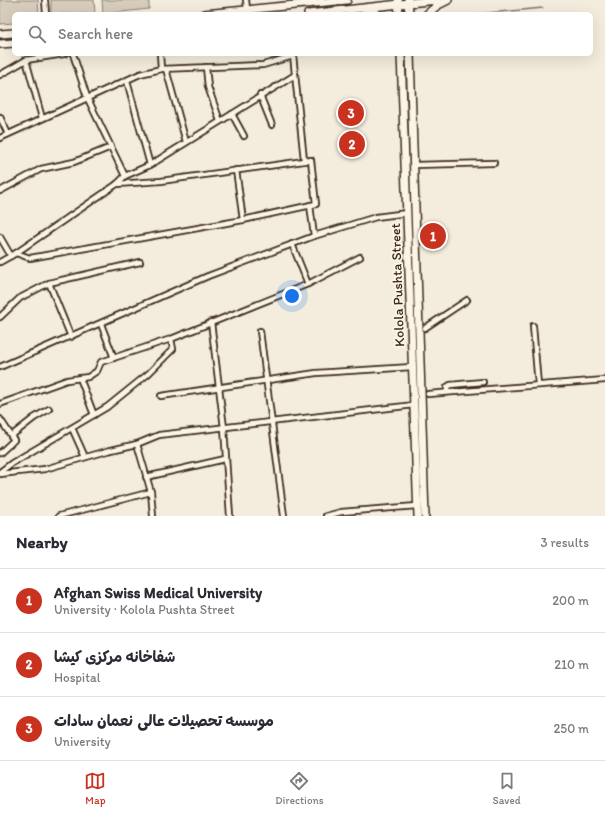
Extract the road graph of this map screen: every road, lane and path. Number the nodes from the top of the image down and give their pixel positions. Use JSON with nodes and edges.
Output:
{"nodes":[{"id":1,"x":45,"y":0,"type":"edge"},
{"id":2,"x":246,"y":0,"type":"edge"},
{"id":3,"x":347,"y":0,"type":"edge"},
{"id":4,"x":436,"y":0,"type":"edge"},
{"id":5,"x":448,"y":0,"type":"edge"},
{"id":6,"x":398,"y":2,"type":"edge"},
{"id":7,"x":408,"y":2,"type":"edge"},
{"id":8,"x":364,"y":8,"type":"junction"},
{"id":9,"x":247,"y":9,"type":"junction"},
{"id":10,"x":46,"y":12,"type":"edge"},
{"id":11,"x":221,"y":12,"type":"edge"},
{"id":12,"x":328,"y":12,"type":"edge"},
{"id":13,"x":373,"y":12,"type":"edge"},
{"id":14,"x":399,"y":12,"type":"edge"},
{"id":15,"x":409,"y":12,"type":"edge"},
{"id":16,"x":429,"y":12,"type":"edge"},
{"id":17,"x":12,"y":32,"type":"edge"},
{"id":18,"x":0,"y":34,"type":"edge"},
{"id":19,"x":12,"y":43,"type":"edge"},
{"id":20,"x":0,"y":44,"type":"edge"},
{"id":21,"x":51,"y":56,"type":"edge"},
{"id":22,"x":74,"y":56,"type":"edge"},
{"id":23,"x":160,"y":56,"type":"edge"},
{"id":24,"x":290,"y":56,"type":"edge"},
{"id":25,"x":293,"y":56,"type":"edge"},
{"id":26,"x":401,"y":56,"type":"edge"},
{"id":27,"x":410,"y":56,"type":"edge"},
{"id":28,"x":26,"y":60,"type":"junction"},
{"id":29,"x":206,"y":67,"type":"junction"},
{"id":30,"x":163,"y":69,"type":"junction"},
{"id":31,"x":0,"y":75,"type":"edge"},
{"id":32,"x":295,"y":75,"type":"junction"},
{"id":33,"x":126,"y":81,"type":"junction"},
{"id":34,"x":260,"y":95,"type":"junction"},
{"id":35,"x":87,"y":97,"type":"junction"},
{"id":36,"x":232,"y":114,"type":"junction"},
{"id":37,"x":0,"y":117,"type":"edge"},
{"id":38,"x":42,"y":118,"type":"junction"},
{"id":39,"x":220,"y":121,"type":"junction"},
{"id":40,"x":272,"y":126,"type":"dead end"},
{"id":41,"x":8,"y":134,"type":"junction"},
{"id":42,"x":244,"y":136,"type":"dead end"},
{"id":43,"x":0,"y":138,"type":"edge"},
{"id":44,"x":186,"y":142,"type":"junction"},
{"id":45,"x":111,"y":147,"type":"junction"},
{"id":46,"x":304,"y":160,"type":"junction"},
{"id":47,"x":494,"y":163,"type":"dead end"},
{"id":48,"x":150,"y":165,"type":"junction"},
{"id":49,"x":414,"y":165,"type":"junction"},
{"id":50,"x":236,"y":170,"type":"junction"},
{"id":51,"x":125,"y":176,"type":"junction"},
{"id":52,"x":117,"y":184,"type":"junction"},
{"id":53,"x":0,"y":191,"type":"edge"},
{"id":54,"x":310,"y":205,"type":"junction"},
{"id":55,"x":407,"y":213,"type":"junction"},
{"id":56,"x":243,"y":220,"type":"junction"},
{"id":57,"x":314,"y":236,"type":"junction"},
{"id":58,"x":0,"y":237,"type":"edge"},
{"id":59,"x":292,"y":244,"type":"junction"},
{"id":60,"x":16,"y":253,"type":"junction"},
{"id":61,"x":11,"y":256,"type":"junction"},
{"id":62,"x":360,"y":257,"type":"dead end"},
{"id":63,"x":0,"y":262,"type":"edge"},
{"id":64,"x":140,"y":262,"type":"dead end"},
{"id":65,"x":49,"y":283,"type":"junction"},
{"id":66,"x":308,"y":284,"type":"junction"},
{"id":67,"x":467,"y":300,"type":"dead end"},
{"id":68,"x":0,"y":317,"type":"edge"},
{"id":69,"x":211,"y":322,"type":"junction"},
{"id":70,"x":101,"y":324,"type":"junction"},
{"id":71,"x":533,"y":326,"type":"dead end"},
{"id":72,"x":425,"y":328,"type":"dead end"},
{"id":73,"x":260,"y":331,"type":"dead end"},
{"id":74,"x":71,"y":337,"type":"junction"},
{"id":75,"x":171,"y":339,"type":"junction"},
{"id":76,"x":114,"y":358,"type":"junction"},
{"id":77,"x":412,"y":366,"type":"junction"},
{"id":78,"x":0,"y":368,"type":"edge"},
{"id":79,"x":80,"y":378,"type":"junction"},
{"id":80,"x":605,"y":380,"type":"edge"},
{"id":81,"x":266,"y":381,"type":"junction"},
{"id":82,"x":484,"y":382,"type":"dead end"},
{"id":83,"x":538,"y":385,"type":"junction"},
{"id":84,"x":220,"y":388,"type":"junction"},
{"id":85,"x":447,"y":392,"type":"junction"},
{"id":86,"x":428,"y":394,"type":"dead end"},
{"id":87,"x":161,"y":396,"type":"dead end"},
{"id":88,"x":0,"y":404,"type":"edge"},
{"id":89,"x":414,"y":405,"type":"junction"},
{"id":90,"x":49,"y":409,"type":"dead end"},
{"id":91,"x":94,"y":415,"type":"junction"},
{"id":92,"x":0,"y":419,"type":"edge"},
{"id":93,"x":272,"y":423,"type":"junction"},
{"id":94,"x":72,"y":428,"type":"junction"},
{"id":95,"x":224,"y":428,"type":"junction"},
{"id":96,"x":11,"y":436,"type":"junction"},
{"id":97,"x":137,"y":444,"type":"junction"},
{"id":98,"x":0,"y":453,"type":"edge"},
{"id":99,"x":84,"y":457,"type":"junction"},
{"id":100,"x":225,"y":459,"type":"junction"},
{"id":101,"x":420,"y":470,"type":"junction"},
{"id":102,"x":0,"y":473,"type":"edge"},
{"id":103,"x":146,"y":477,"type":"junction"},
{"id":104,"x":151,"y":492,"type":"junction"},
{"id":105,"x":417,"y":506,"type":"junction"},
{"id":106,"x":341,"y":514,"type":"edge"},
{"id":107,"x":60,"y":516,"type":"edge"},
{"id":108,"x":153,"y":516,"type":"edge"},
{"id":109,"x":230,"y":516,"type":"edge"},
{"id":110,"x":284,"y":516,"type":"edge"},
{"id":111,"x":326,"y":516,"type":"edge"},
{"id":112,"x":418,"y":516,"type":"edge"},
{"id":113,"x":425,"y":516,"type":"edge"}],
"edges":[{"from":1,"to":10,"type":"street"},
{"from":2,"to":9,"type":"street"},
{"from":3,"to":9,"type":"main road"},
{"from":4,"to":7,"type":"main road"},
{"from":5,"to":16,"type":"main road"},
{"from":6,"to":7,"type":"main road"},
{"from":6,"to":8,"type":"main road"},
{"from":6,"to":14,"type":"main road"},
{"from":7,"to":15,"type":"main road"},
{"from":8,"to":12,"type":"main road"},
{"from":8,"to":13,"type":"main road"},
{"from":9,"to":11,"type":"main road"},
{"from":17,"to":18,"type":"main road"},
{"from":19,"to":20,"type":"main road"},
{"from":21,"to":28,"type":"street"},
{"from":22,"to":35,"type":"street"},
{"from":23,"to":30,"type":"street"},
{"from":24,"to":29,"type":"street"},
{"from":25,"to":32,"type":"street"},
{"from":26,"to":55,"type":"main road","name":"Kolola Pushta Street"},
{"from":27,"to":49,"type":"main road"},
{"from":28,"to":31,"type":"street"},
{"from":28,"to":38,"type":"street"},
{"from":29,"to":30,"type":"street"},
{"from":29,"to":39,"type":"street"},
{"from":30,"to":33,"type":"street"},
{"from":30,"to":44,"type":"street"},
{"from":32,"to":34,"type":"street"},
{"from":32,"to":46,"type":"street"},
{"from":33,"to":35,"type":"street"},
{"from":33,"to":48,"type":"street"},
{"from":34,"to":36,"type":"street"},
{"from":34,"to":40,"type":"street"},
{"from":35,"to":38,"type":"street"},
{"from":35,"to":45,"type":"street"},
{"from":36,"to":39,"type":"street"},
{"from":36,"to":42,"type":"street"},
{"from":37,"to":41,"type":"street"},
{"from":38,"to":41,"type":"street"},
{"from":39,"to":44,"type":"street"},
{"from":41,"to":43,"type":"street"},
{"from":44,"to":48,"type":"street"},
{"from":45,"to":51,"type":"street"},
{"from":45,"to":53,"type":"street"},
{"from":46,"to":50,"type":"street"},
{"from":46,"to":54,"type":"street"},
{"from":47,"to":49,"type":"street"},
{"from":48,"to":51,"type":"street"},
{"from":49,"to":101,"type":"main road"},
{"from":50,"to":52,"type":"street"},
{"from":50,"to":56,"type":"street"},
{"from":51,"to":52,"type":"street"},
{"from":52,"to":60,"type":"street"},
{"from":54,"to":56,"type":"street"},
{"from":54,"to":57,"type":"street"},
{"from":55,"to":57,"type":"street"},
{"from":55,"to":77,"type":"main road","name":"Kolola Pushta Street"},
{"from":56,"to":60,"type":"street"},
{"from":57,"to":59,"type":"street"},
{"from":58,"to":61,"type":"street"},
{"from":59,"to":66,"type":"street"},
{"from":59,"to":70,"type":"street"},
{"from":60,"to":61,"type":"street"},
{"from":61,"to":63,"type":"street"},
{"from":62,"to":66,"type":"street"},
{"from":64,"to":65,"type":"street"},
{"from":65,"to":68,"type":"street"},
{"from":65,"to":74,"type":"street"},
{"from":66,"to":69,"type":"street"},
{"from":67,"to":72,"type":"street"},
{"from":69,"to":75,"type":"street"},
{"from":69,"to":84,"type":"street"},
{"from":70,"to":74,"type":"street"},
{"from":70,"to":76,"type":"street"},
{"from":71,"to":83,"type":"street"},
{"from":73,"to":81,"type":"street"},
{"from":74,"to":78,"type":"street"},
{"from":75,"to":76,"type":"street"},
{"from":75,"to":91,"type":"street"},
{"from":76,"to":79,"type":"street"},
{"from":77,"to":81,"type":"street"},
{"from":77,"to":89,"type":"main road","name":"Kolola Pushta Street"},
{"from":79,"to":88,"type":"street"},
{"from":79,"to":91,"type":"street"},
{"from":80,"to":83,"type":"street"},
{"from":81,"to":84,"type":"street"},
{"from":81,"to":93,"type":"street"},
{"from":82,"to":85,"type":"street"},
{"from":83,"to":85,"type":"street"},
{"from":84,"to":87,"type":"street"},
{"from":84,"to":95,"type":"street"},
{"from":85,"to":86,"type":"street"},
{"from":89,"to":93,"type":"street"},
{"from":89,"to":101,"type":"main road","name":"Kolola Pushta Street"},
{"from":90,"to":96,"type":"street"},
{"from":91,"to":94,"type":"street"},
{"from":92,"to":96,"type":"street"},
{"from":93,"to":95,"type":"street"},
{"from":93,"to":110,"type":"street"},
{"from":94,"to":99,"type":"street"},
{"from":94,"to":102,"type":"street"},
{"from":95,"to":97,"type":"street"},
{"from":95,"to":100,"type":"street"},
{"from":96,"to":98,"type":"street"},
{"from":97,"to":99,"type":"street"},
{"from":97,"to":103,"type":"street"},
{"from":99,"to":102,"type":"street"},
{"from":100,"to":103,"type":"street"},
{"from":100,"to":109,"type":"street"},
{"from":101,"to":105,"type":"main road","name":"Kolola Pushta Street"},
{"from":101,"to":113,"type":"main road"},
{"from":103,"to":104,"type":"street"},
{"from":104,"to":107,"type":"street"},
{"from":104,"to":108,"type":"street"},
{"from":105,"to":106,"type":"street"},
{"from":105,"to":112,"type":"main road","name":"Kolola Pushta Street"},
{"from":106,"to":111,"type":"street"}]}
